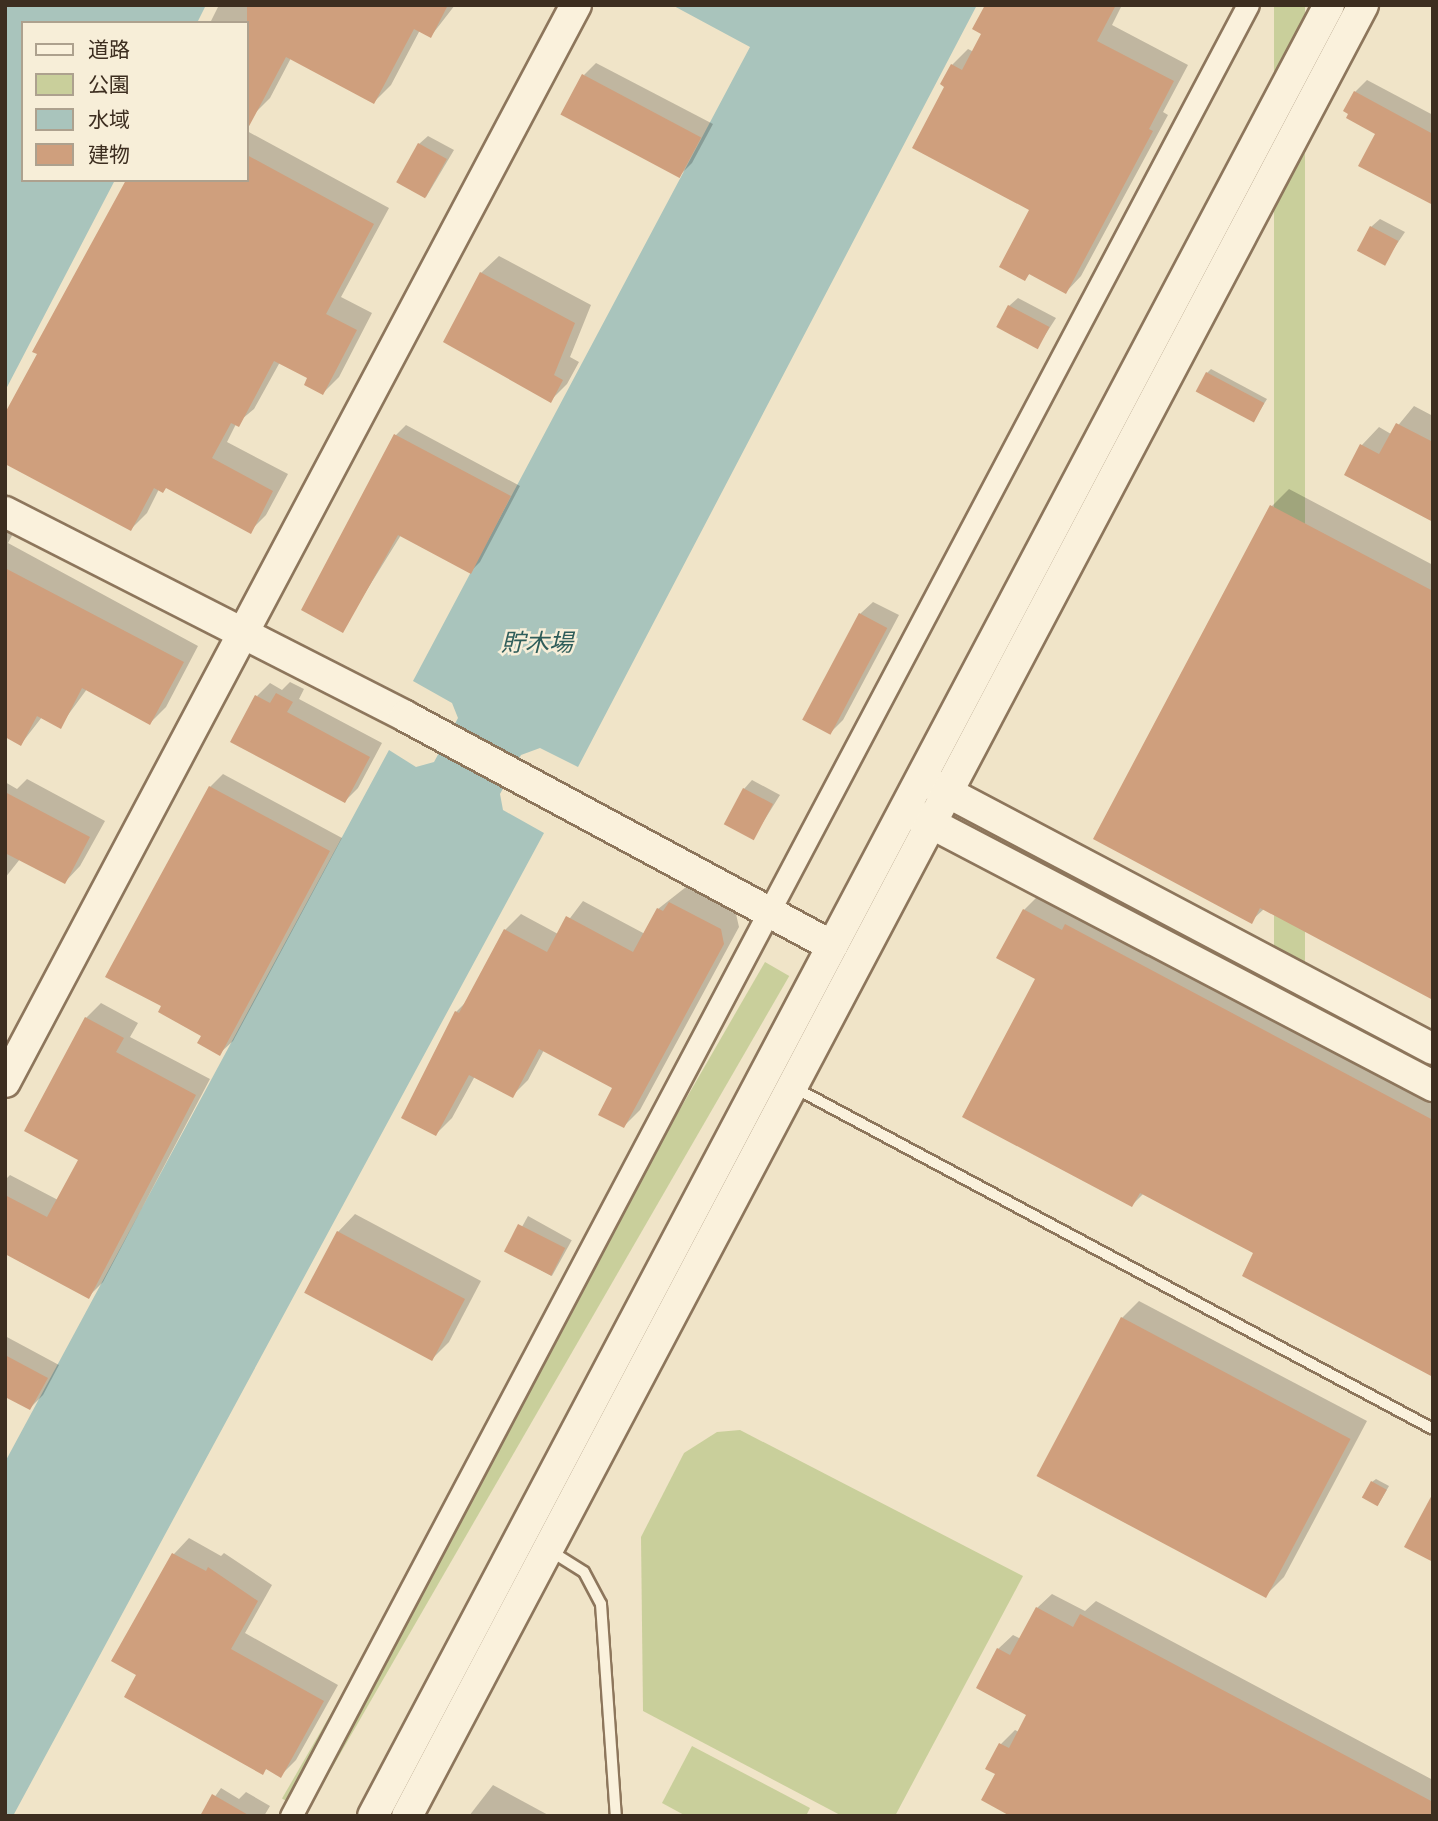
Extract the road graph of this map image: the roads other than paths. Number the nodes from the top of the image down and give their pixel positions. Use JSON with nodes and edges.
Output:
{"nodes":[{"id":1,"x":576,"y":5,"type":"edge"},
{"id":2,"x":1248,"y":5,"type":"edge"},
{"id":3,"x":1329,"y":5,"type":"edge"},
{"id":4,"x":1363,"y":5,"type":"edge"},
{"id":5,"x":5,"y":512,"type":"edge"},
{"id":6,"x":242,"y":635,"type":"junction"},
{"id":7,"x":920,"y":778,"type":"junction"},
{"id":8,"x":948,"y":792,"type":"junction"},
{"id":9,"x":903,"y":809,"type":"junction"},
{"id":10,"x":931,"y":824,"type":"junction"},
{"id":11,"x":768,"y":913,"type":"junction"},
{"id":12,"x":832,"y":946,"type":"junction"},
{"id":13,"x":1433,"y":1049,"type":"edge"},
{"id":14,"x":778,"y":1079,"type":"junction"},
{"id":15,"x":5,"y":1082,"type":"edge"},
{"id":16,"x":1433,"y":1086,"type":"edge"},
{"id":17,"x":1433,"y":1429,"type":"edge"},
{"id":18,"x":536,"y":1542,"type":"junction"},
{"id":19,"x":291,"y":1816,"type":"edge"},
{"id":20,"x":373,"y":1816,"type":"edge"},
{"id":21,"x":407,"y":1816,"type":"edge"},
{"id":22,"x":616,"y":1816,"type":"edge"}],
"edges":[{"from":1,"to":6,"type":"street"},
{"from":2,"to":11,"type":"street"},
{"from":3,"to":7,"type":"street"},
{"from":4,"to":8,"type":"street"},
{"from":5,"to":6,"type":"street"},
{"from":6,"to":11,"type":"street"},
{"from":6,"to":15,"type":"street"},
{"from":7,"to":8,"type":"street"},
{"from":7,"to":9,"type":"street"},
{"from":8,"to":10,"type":"street"},
{"from":8,"to":13,"type":"street"},
{"from":9,"to":10,"type":"street"},
{"from":9,"to":12,"type":"street"},
{"from":10,"to":14,"type":"street"},
{"from":10,"to":16,"type":"street"},
{"from":11,"to":12,"type":"street"},
{"from":11,"to":19,"type":"street"},
{"from":12,"to":14,"type":"street"},
{"from":14,"to":17,"type":"lane"},
{"from":14,"to":18,"type":"street"},
{"from":18,"to":20,"type":"street"},
{"from":18,"to":21,"type":"street"},
{"from":18,"to":22,"type":"lane"}]}
